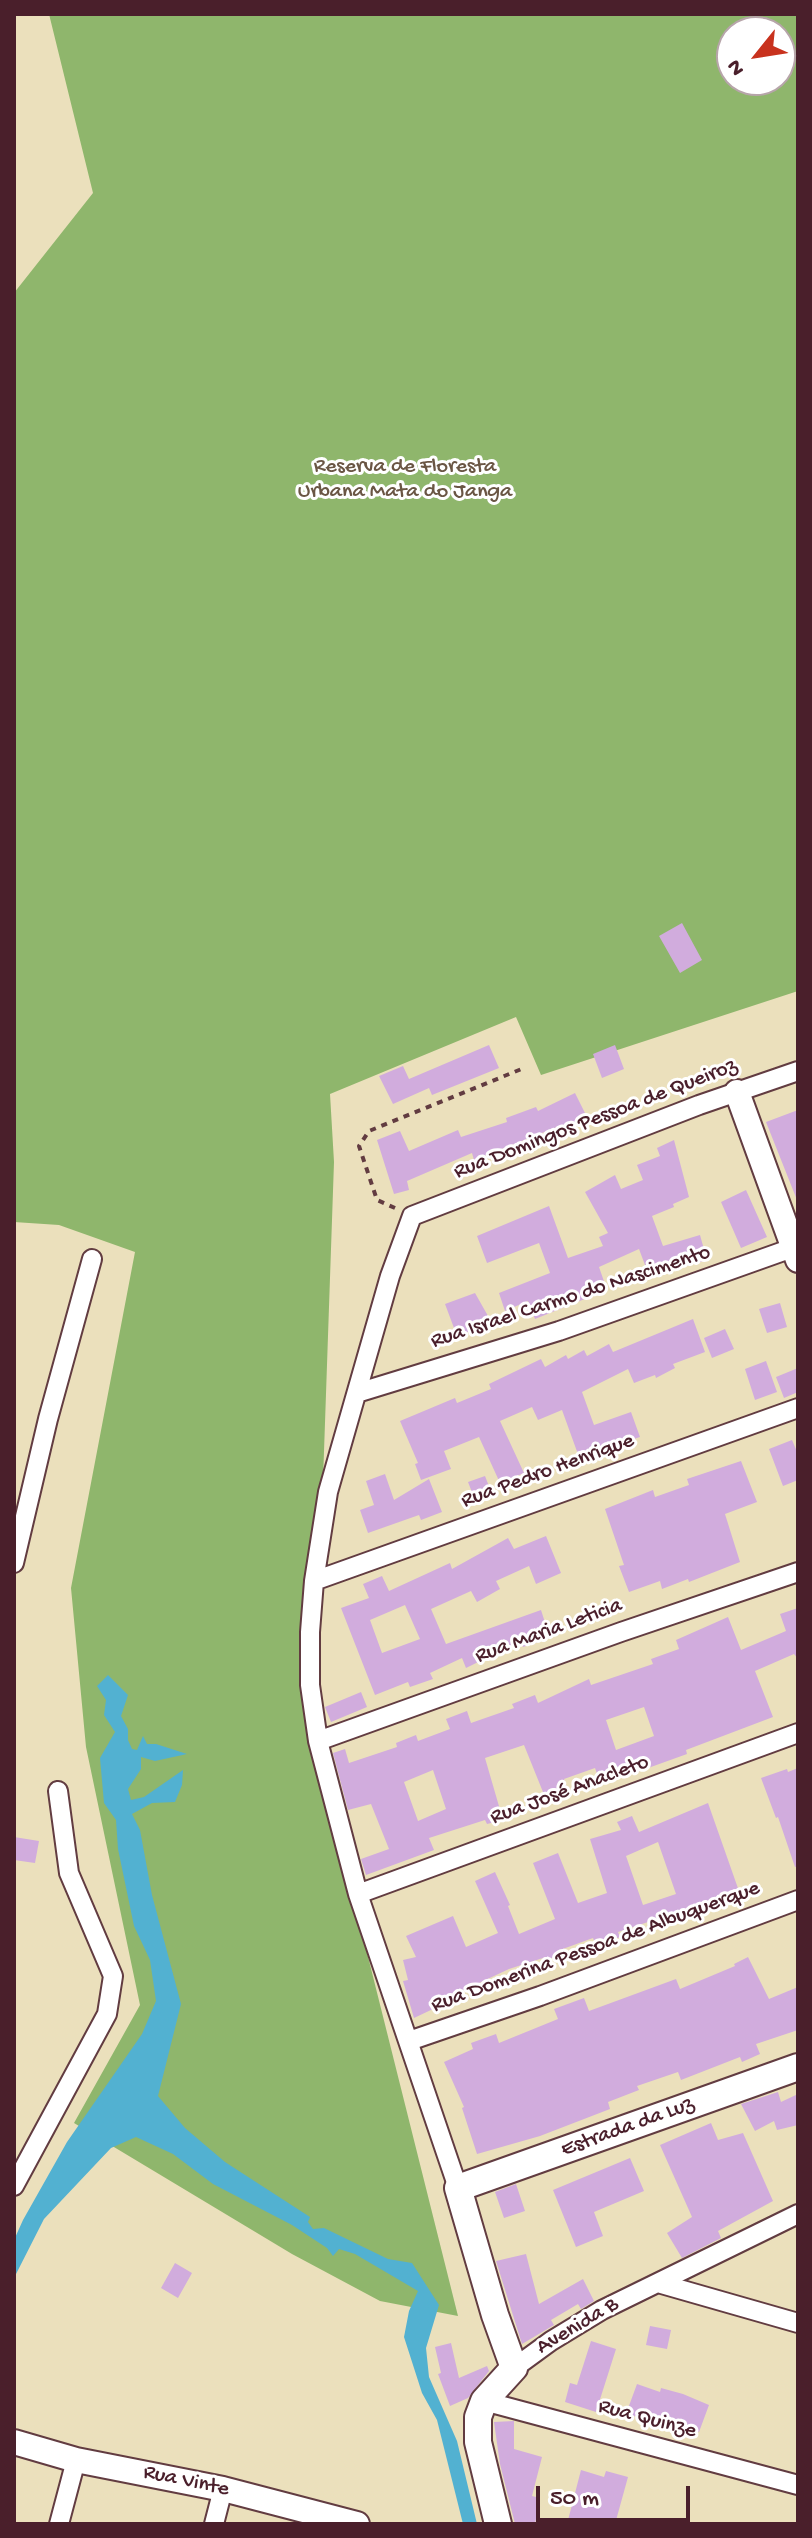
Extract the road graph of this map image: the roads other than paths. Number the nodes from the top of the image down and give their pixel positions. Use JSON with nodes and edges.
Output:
{"nodes":[{"id":1,"x":798,"y":1071,"type":"edge"},
{"id":2,"x":737,"y":1092,"type":"junction"},
{"id":3,"x":797,"y":1251,"type":"edge"},
{"id":4,"x":92,"y":1259,"type":"dead end"},
{"id":5,"x":357,"y":1393,"type":"junction"},
{"id":6,"x":798,"y":1408,"type":"edge"},
{"id":7,"x":14,"y":1563,"type":"edge"},
{"id":8,"x":798,"y":1572,"type":"edge"},
{"id":9,"x":314,"y":1581,"type":"junction"},
{"id":10,"x":798,"y":1733,"type":"edge"},
{"id":11,"x":318,"y":1741,"type":"junction"},
{"id":12,"x":58,"y":1791,"type":"dead end"},
{"id":13,"x":358,"y":1894,"type":"junction"},
{"id":14,"x":798,"y":1900,"type":"edge"},
{"id":15,"x":409,"y":2041,"type":"junction"},
{"id":16,"x":798,"y":2067,"type":"edge"},
{"id":17,"x":14,"y":2184,"type":"edge"},
{"id":18,"x":458,"y":2188,"type":"junction"},
{"id":19,"x":798,"y":2214,"type":"edge"},
{"id":20,"x":658,"y":2283,"type":"junction"},
{"id":21,"x":798,"y":2323,"type":"edge"},
{"id":22,"x":514,"y":2368,"type":"junction"},
{"id":23,"x":484,"y":2401,"type":"junction"},
{"id":24,"x":14,"y":2442,"type":"edge"},
{"id":25,"x":76,"y":2460,"type":"junction"},
{"id":26,"x":798,"y":2485,"type":"edge"},
{"id":27,"x":223,"y":2489,"type":"junction"},
{"id":28,"x":59,"y":2524,"type":"edge"},
{"id":29,"x":214,"y":2524,"type":"edge"},
{"id":30,"x":357,"y":2524,"type":"edge"},
{"id":31,"x":498,"y":2524,"type":"edge"}],
"edges":[{"from":1,"to":2,"type":"street","name":"Rua Domingos Pessoa de Queiroz"},
{"from":2,"to":3,"type":"street"},
{"from":2,"to":5,"type":"street","name":"Rua Domingos Pessoa de Queiroz"},
{"from":3,"to":5,"type":"street","name":"Rua Israel Carmo do Nascimento"},
{"from":4,"to":7,"type":"street"},
{"from":5,"to":9,"type":"street"},
{"from":6,"to":9,"type":"street","name":"Rua Pedro Henrique"},
{"from":8,"to":11,"type":"street","name":"Rua Maria Leticia"},
{"from":9,"to":11,"type":"street"},
{"from":10,"to":13,"type":"street","name":"Rua José Anacleto"},
{"from":11,"to":13,"type":"street"},
{"from":12,"to":17,"type":"street"},
{"from":13,"to":15,"type":"street"},
{"from":14,"to":15,"type":"street","name":"Rua Domerina Pessoa de Albuquerque"},
{"from":15,"to":18,"type":"street"},
{"from":16,"to":18,"type":"main road","name":"Estrada da Luz"},
{"from":18,"to":22,"type":"main road"},
{"from":19,"to":20,"type":"street","name":"Avenida B"},
{"from":20,"to":21,"type":"street"},
{"from":20,"to":22,"type":"street","name":"Avenida B"},
{"from":22,"to":23,"type":"main road","name":"Avenida B"},
{"from":23,"to":26,"type":"street","name":"Rua Quinze"},
{"from":23,"to":31,"type":"main road"},
{"from":24,"to":25,"type":"street","name":"Rua Vinte"},
{"from":25,"to":27,"type":"street","name":"Rua Vinte"},
{"from":25,"to":28,"type":"street"},
{"from":27,"to":29,"type":"street"},
{"from":27,"to":30,"type":"street","name":"Rua Vinte"}]}
